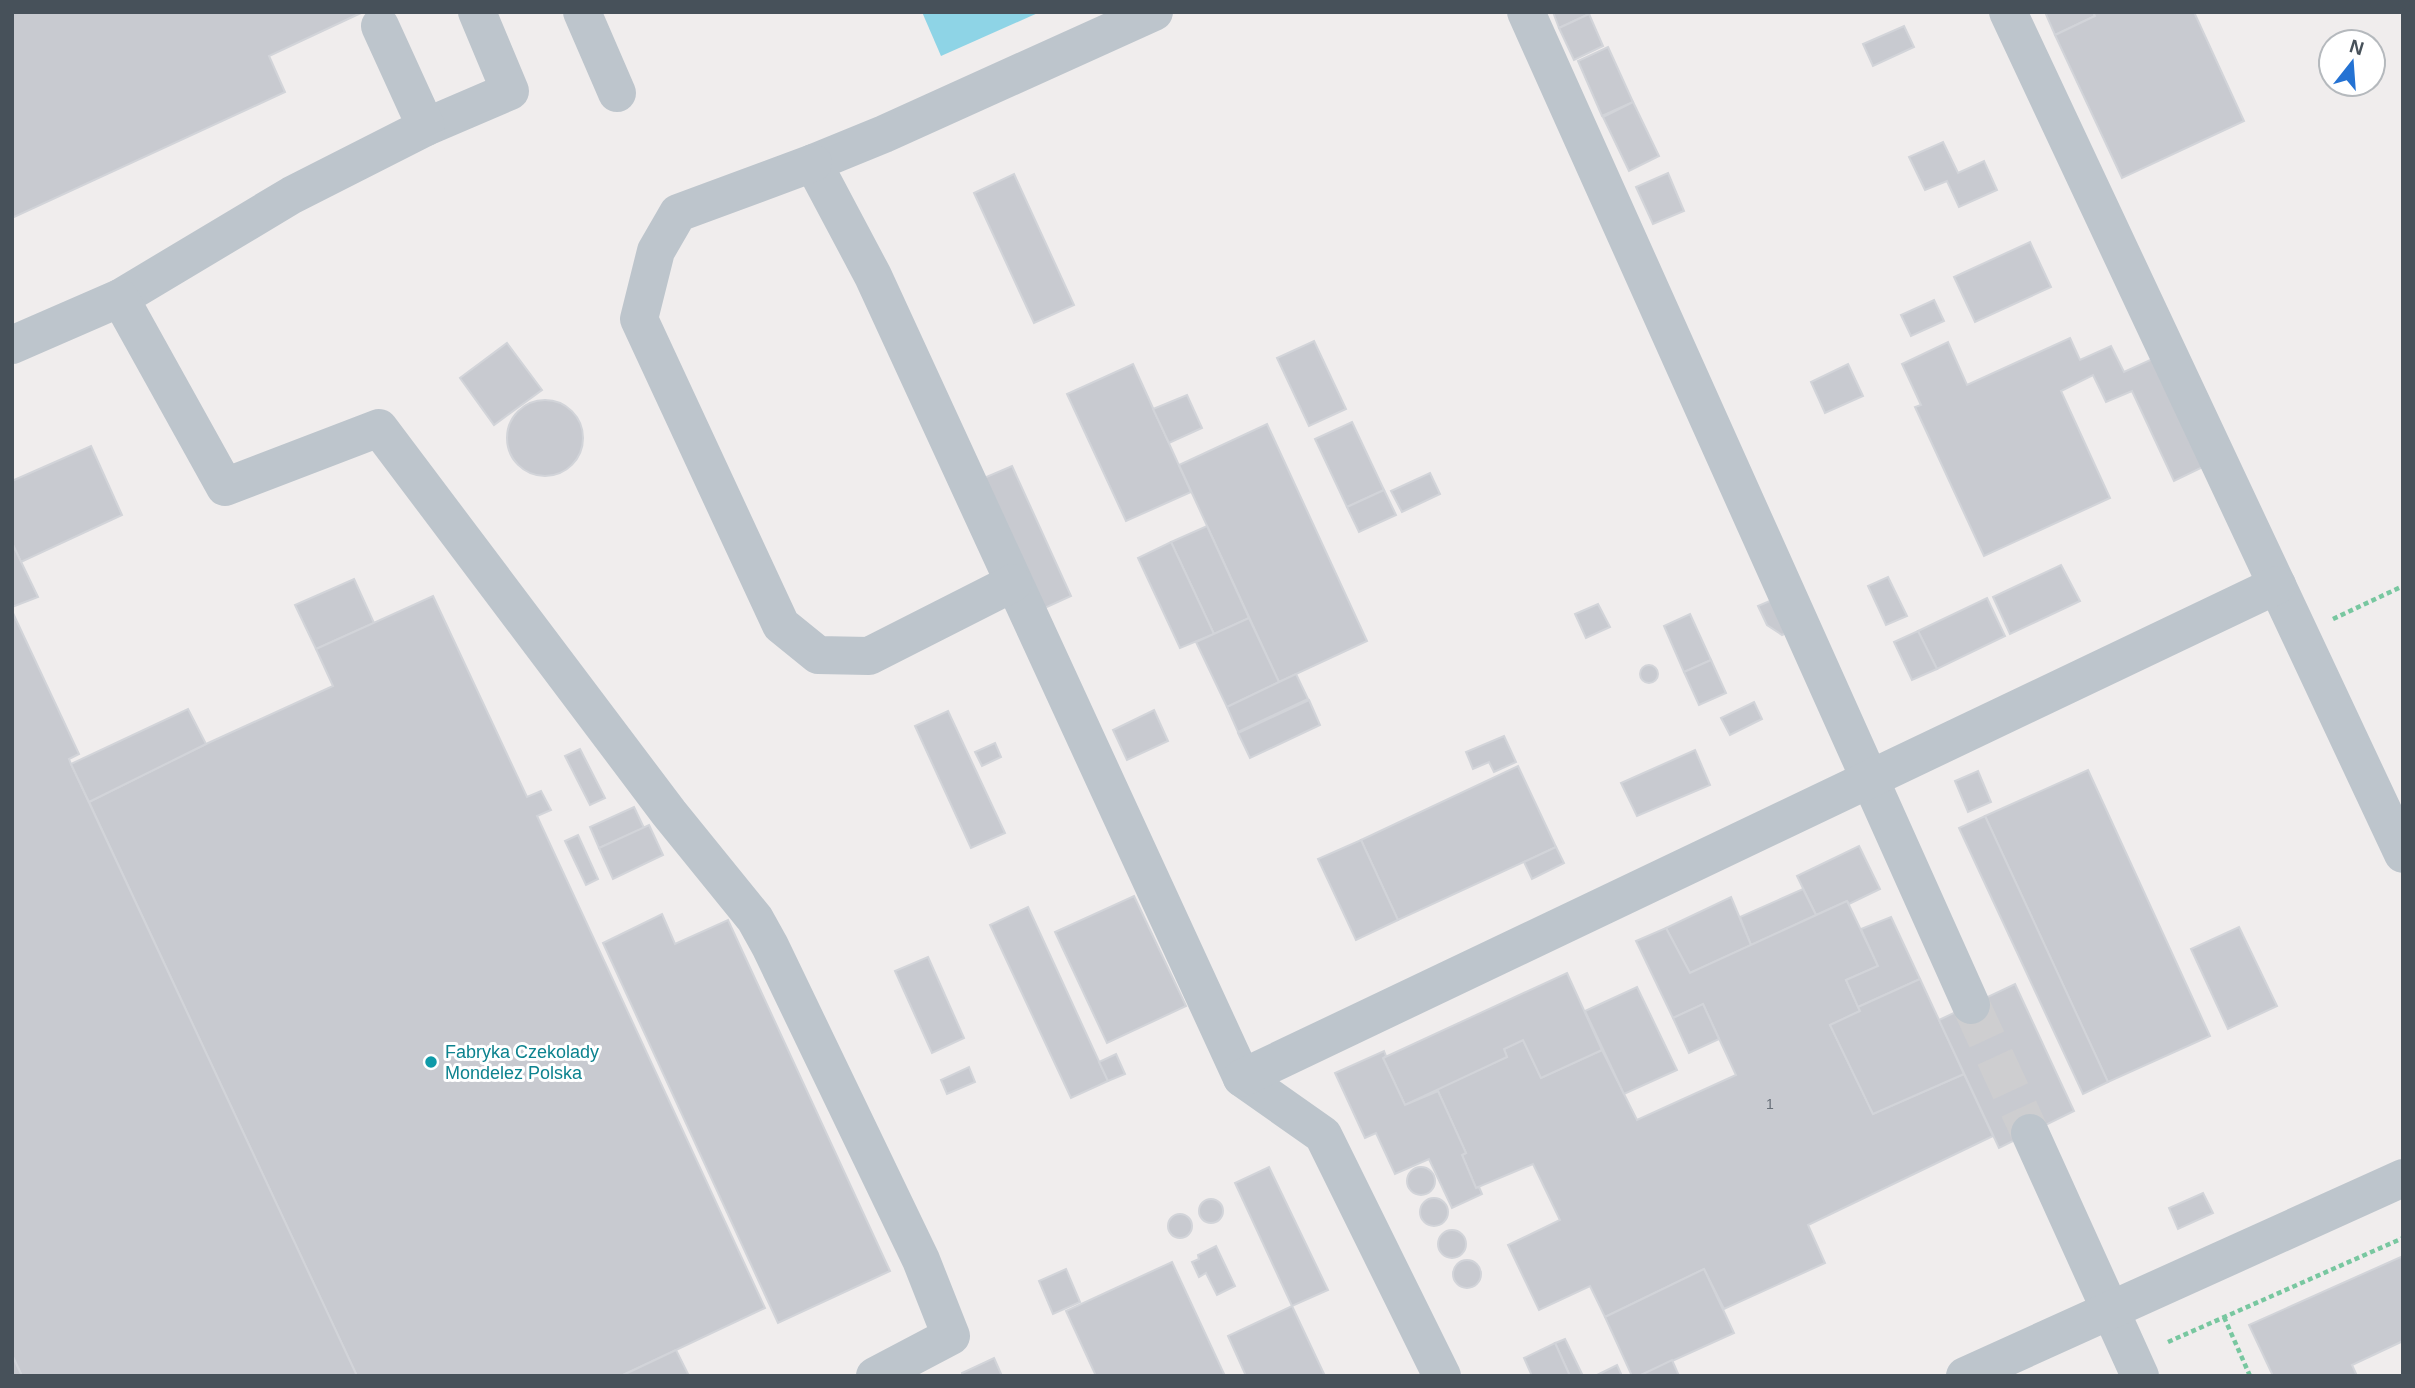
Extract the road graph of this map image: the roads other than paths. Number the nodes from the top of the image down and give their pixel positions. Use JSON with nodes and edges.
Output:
{"nodes":[{"id":1,"x":477,"y":12,"type":"edge"},
{"id":2,"x":582,"y":12,"type":"edge"},
{"id":3,"x":1153,"y":12,"type":"edge"},
{"id":4,"x":1526,"y":12,"type":"edge"},
{"id":5,"x":2008,"y":12,"type":"edge"},
{"id":6,"x":380,"y":26,"type":"dead end"},
{"id":7,"x":617,"y":93,"type":"dead end"},
{"id":8,"x":426,"y":127,"type":"junction"},
{"id":9,"x":813,"y":163,"type":"junction"},
{"id":10,"x":120,"y":298,"type":"junction"},
{"id":11,"x":12,"y":345,"type":"edge"},
{"id":12,"x":1013,"y":583,"type":"junction"},
{"id":13,"x":2277,"y":585,"type":"junction"},
{"id":14,"x":1870,"y":778,"type":"junction"},
{"id":15,"x":2403,"y":854,"type":"edge"},
{"id":16,"x":1971,"y":1005,"type":"tunnel mouth"},
{"id":17,"x":1242,"y":1078,"type":"junction"},
{"id":18,"x":2030,"y":1133,"type":"tunnel mouth"},
{"id":19,"x":2403,"y":1178,"type":"edge"},
{"id":20,"x":2110,"y":1311,"type":"junction"},
{"id":21,"x":2136,"y":1367,"type":"edge"},
{"id":22,"x":875,"y":1376,"type":"edge"},
{"id":23,"x":1442,"y":1376,"type":"edge"},
{"id":24,"x":1965,"y":1376,"type":"edge"}],
"edges":[{"from":1,"to":8,"type":"lane"},
{"from":2,"to":7,"type":"lane"},
{"from":3,"to":9,"type":"lane"},
{"from":4,"to":14,"type":"lane"},
{"from":5,"to":13,"type":"lane"},
{"from":6,"to":8,"type":"lane"},
{"from":8,"to":10,"type":"lane"},
{"from":9,"to":12,"type":"lane"},
{"from":9,"to":12,"type":"lane"},
{"from":10,"to":11,"type":"lane"},
{"from":10,"to":22,"type":"lane"},
{"from":12,"to":17,"type":"lane"},
{"from":13,"to":14,"type":"lane"},
{"from":13,"to":15,"type":"lane"},
{"from":14,"to":16,"type":"lane"},
{"from":14,"to":17,"type":"lane"},
{"from":17,"to":23,"type":"lane"},
{"from":18,"to":20,"type":"lane"},
{"from":19,"to":20,"type":"lane"},
{"from":20,"to":21,"type":"lane"},
{"from":20,"to":24,"type":"lane"}]}
